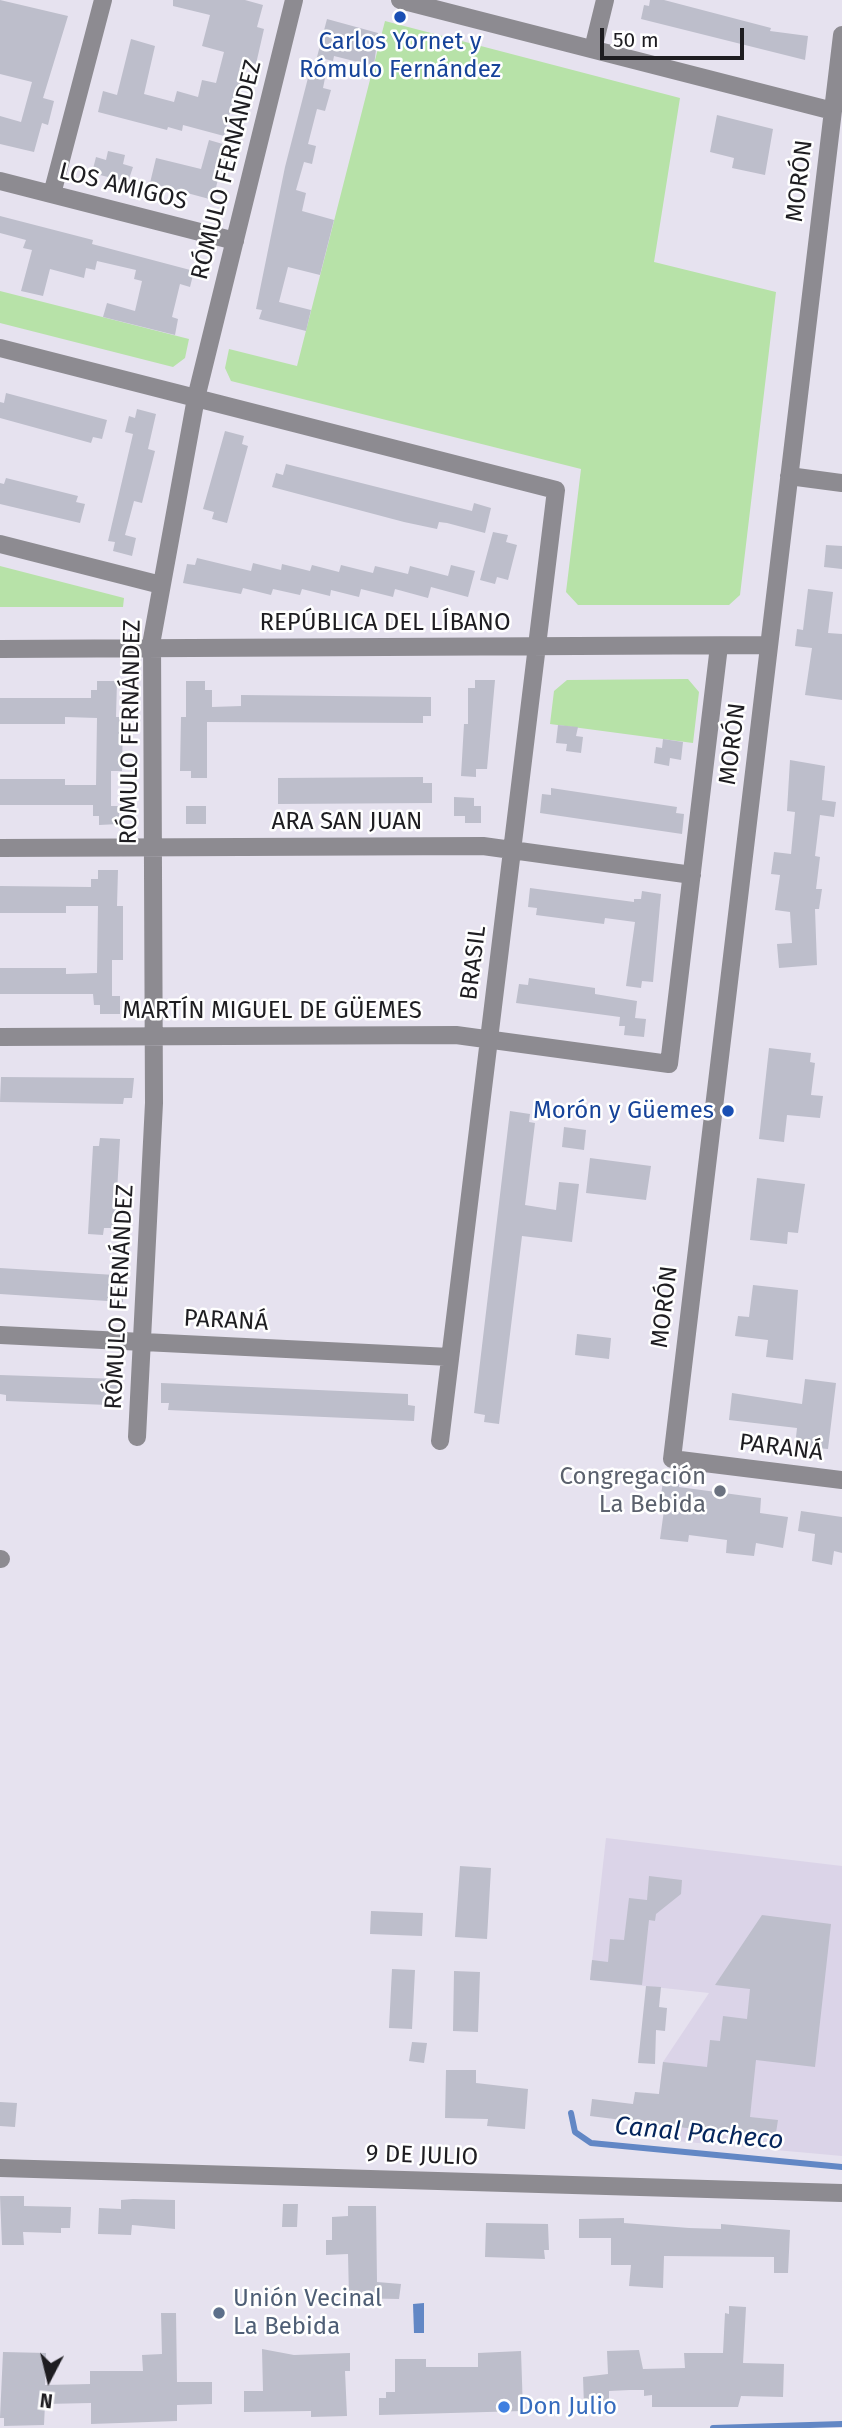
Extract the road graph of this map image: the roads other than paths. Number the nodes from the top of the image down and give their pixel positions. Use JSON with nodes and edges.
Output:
{"nodes":[{"id":1,"x":103,"y":0,"type":"edge"},
{"id":2,"x":294,"y":0,"type":"edge"},
{"id":3,"x":400,"y":0,"type":"edge"},
{"id":4,"x":605,"y":0,"type":"edge"},
{"id":5,"x":842,"y":35,"type":"edge"},
{"id":6,"x":593,"y":50,"type":"junction"},
{"id":7,"x":833,"y":111,"type":"junction"},
{"id":8,"x":0,"y":181,"type":"edge"},
{"id":9,"x":52,"y":194,"type":"junction"},
{"id":10,"x":235,"y":241,"type":"junction"},
{"id":11,"x":0,"y":348,"type":"edge"},
{"id":12,"x":196,"y":398,"type":"junction"},
{"id":13,"x":789,"y":476,"type":"junction"},
{"id":14,"x":842,"y":483,"type":"edge"},
{"id":15,"x":0,"y":544,"type":"edge"},
{"id":16,"x":162,"y":586,"type":"junction"},
{"id":17,"x":769,"y":645,"type":"junction"},
{"id":18,"x":719,"y":646,"type":"junction"},
{"id":19,"x":537,"y":647,"type":"junction"},
{"id":20,"x":152,"y":648,"type":"junction"},
{"id":21,"x":0,"y":649,"type":"edge"},
{"id":22,"x":153,"y":847,"type":"junction"},
{"id":23,"x":0,"y":848,"type":"edge"},
{"id":24,"x":512,"y":850,"type":"junction"},
{"id":25,"x":692,"y":875,"type":"junction"},
{"id":26,"x":154,"y":1036,"type":"junction"},
{"id":27,"x":0,"y":1037,"type":"edge"},
{"id":28,"x":489,"y":1039,"type":"junction"},
{"id":29,"x":669,"y":1064,"type":"joint"},
{"id":30,"x":0,"y":1335,"type":"edge"},
{"id":31,"x":142,"y":1342,"type":"junction"},
{"id":32,"x":450,"y":1357,"type":"junction"},
{"id":33,"x":137,"y":1437,"type":"dead end"},
{"id":34,"x":440,"y":1441,"type":"dead end"},
{"id":35,"x":672,"y":1459,"type":"joint"},
{"id":36,"x":842,"y":1480,"type":"edge"},
{"id":37,"x":0,"y":2168,"type":"edge"},
{"id":38,"x":842,"y":2193,"type":"edge"}],
"edges":[{"from":1,"to":9,"type":"street"},
{"from":2,"to":10,"type":"street","name":"RÓMULO FERNÁNDEZ"},
{"from":3,"to":6,"type":"street"},
{"from":4,"to":6,"type":"street"},
{"from":5,"to":7,"type":"street","name":"MORÓN"},
{"from":6,"to":7,"type":"street"},
{"from":7,"to":13,"type":"street","name":"MORÓN"},
{"from":8,"to":9,"type":"street","name":"LOS AMIGOS"},
{"from":9,"to":10,"type":"street","name":"LOS AMIGOS"},
{"from":10,"to":12,"type":"street","name":"RÓMULO FERNÁNDEZ"},
{"from":11,"to":12,"type":"street"},
{"from":12,"to":16,"type":"street","name":"RÓMULO FERNÁNDEZ"},
{"from":12,"to":19,"type":"street","name":"BRASIL"},
{"from":13,"to":14,"type":"street"},
{"from":13,"to":17,"type":"street","name":"MORÓN"},
{"from":15,"to":16,"type":"street"},
{"from":16,"to":20,"type":"street","name":"RÓMULO FERNÁNDEZ"},
{"from":17,"to":18,"type":"street","name":"REPÚBLICA DEL LÍBANO"},
{"from":17,"to":35,"type":"street","name":"MORÓN"},
{"from":18,"to":19,"type":"street","name":"REPÚBLICA DEL LÍBANO"},
{"from":18,"to":25,"type":"street","name":"MORÓN"},
{"from":19,"to":20,"type":"street","name":"REPÚBLICA DEL LÍBANO"},
{"from":19,"to":24,"type":"street","name":"BRASIL"},
{"from":20,"to":21,"type":"street","name":"REPÚBLICA DEL LÍBANO"},
{"from":20,"to":22,"type":"street","name":"RÓMULO FERNÁNDEZ"},
{"from":22,"to":23,"type":"street","name":"ARA SAN JUAN"},
{"from":22,"to":24,"type":"street","name":"ARA SAN JUAN"},
{"from":22,"to":26,"type":"street","name":"RÓMULO FERNÁNDEZ"},
{"from":24,"to":25,"type":"street","name":"ARA SAN JUAN"},
{"from":24,"to":28,"type":"street","name":"BRASIL"},
{"from":25,"to":29,"type":"street","name":"MORÓN"},
{"from":26,"to":27,"type":"street","name":"MARTÍN MIGUEL DE GÜEMES"},
{"from":26,"to":28,"type":"street","name":"MARTÍN MIGUEL DE GÜEMES"},
{"from":26,"to":31,"type":"street","name":"RÓMULO FERNÁNDEZ"},
{"from":28,"to":29,"type":"street","name":"MARTÍN MIGUEL DE GÜEMES"},
{"from":28,"to":32,"type":"street","name":"BRASIL"},
{"from":30,"to":31,"type":"street","name":"PARANÁ"},
{"from":31,"to":32,"type":"street","name":"PARANÁ"},
{"from":31,"to":33,"type":"street","name":"RÓMULO FERNÁNDEZ"},
{"from":32,"to":34,"type":"street","name":"BRASIL"},
{"from":35,"to":36,"type":"street","name":"PARANÁ"},
{"from":37,"to":38,"type":"street","name":"9 DE JULIO"}]}
